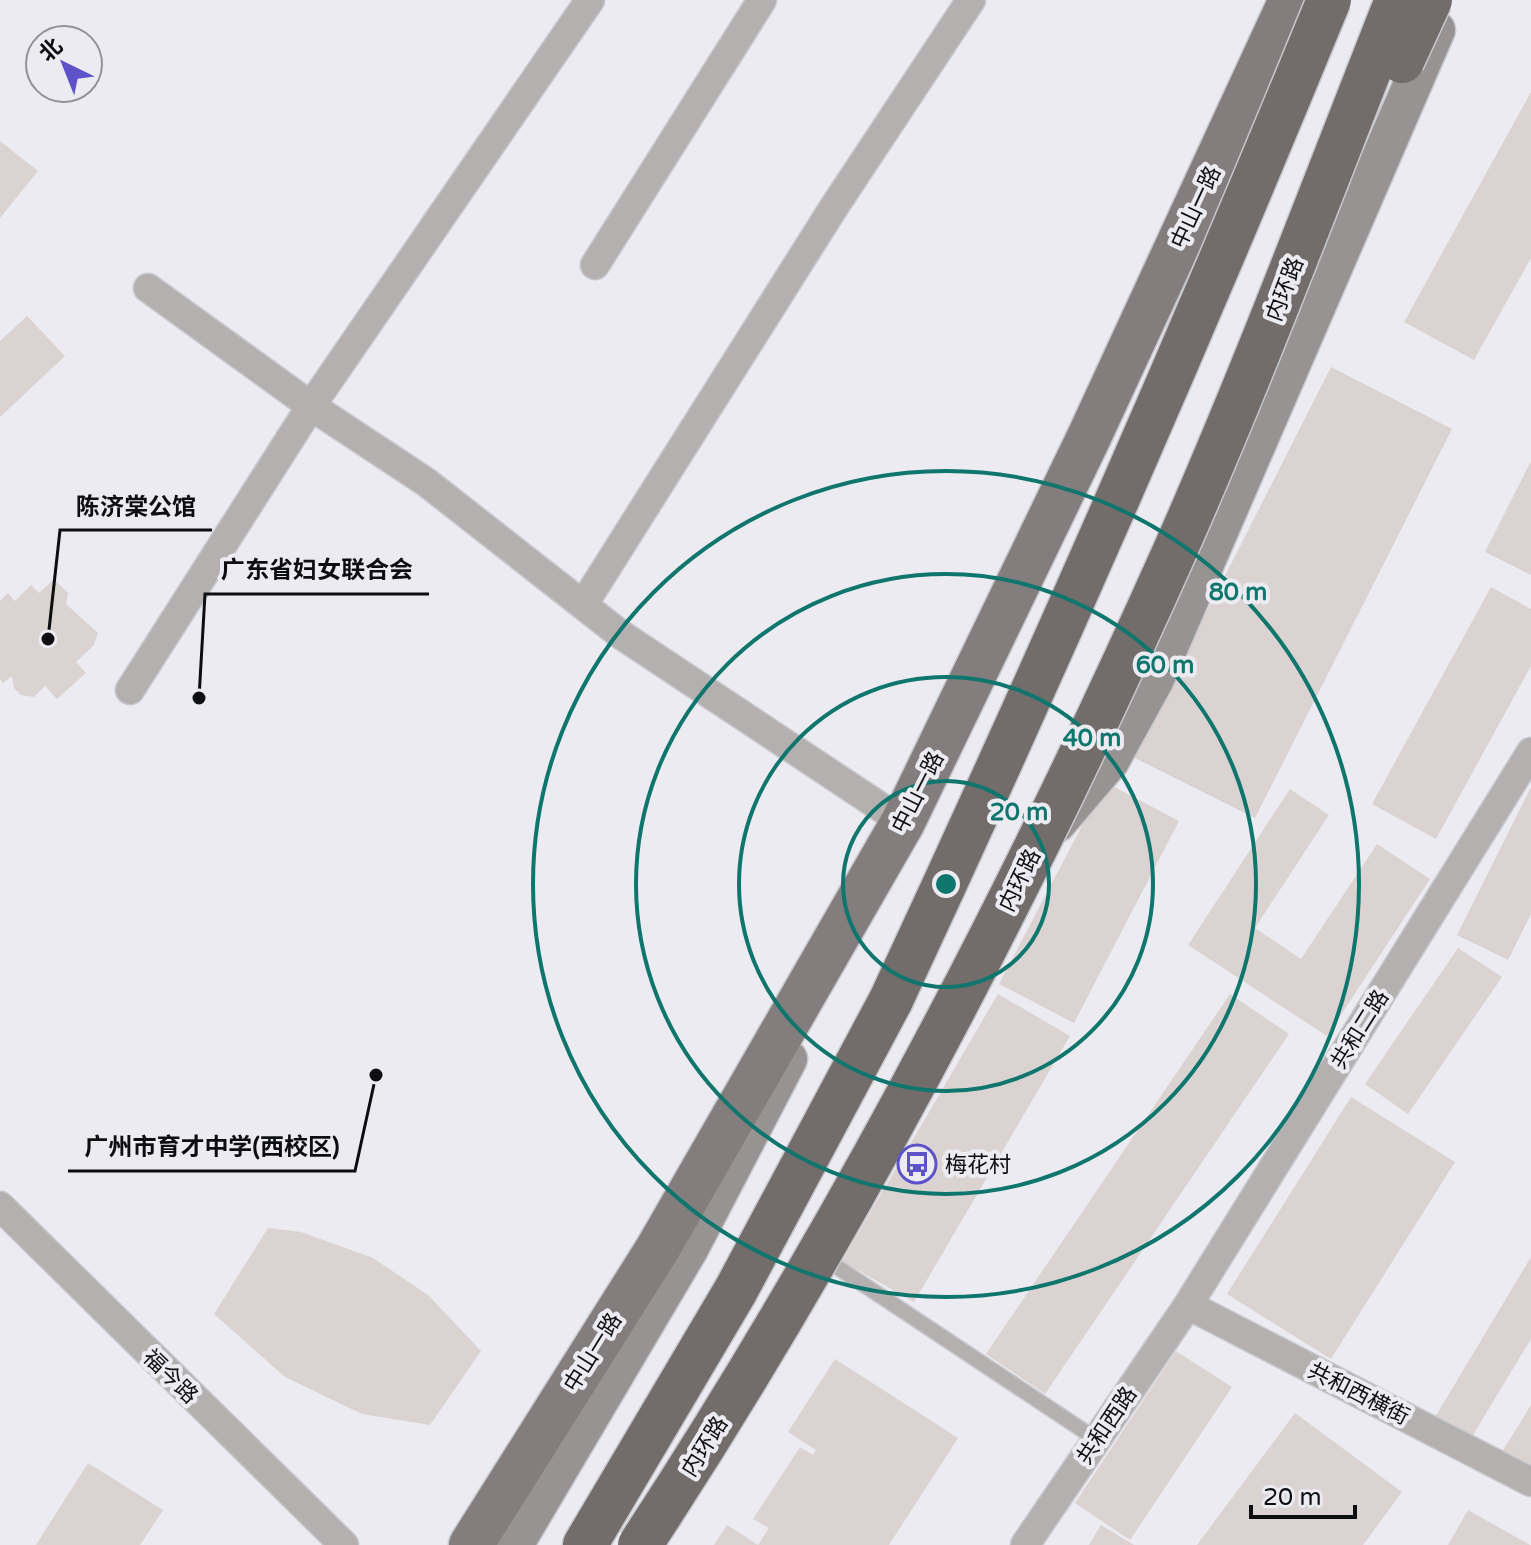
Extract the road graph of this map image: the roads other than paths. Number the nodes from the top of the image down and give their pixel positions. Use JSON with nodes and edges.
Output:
{"nodes":[{"id":1,"x":590,"y":0,"type":"edge"},
{"id":2,"x":762,"y":0,"type":"edge"},
{"id":3,"x":971,"y":0,"type":"edge"},
{"id":4,"x":1291,"y":0,"type":"edge"},
{"id":5,"x":1329,"y":0,"type":"edge"},
{"id":6,"x":1390,"y":0,"type":"edge"},
{"id":7,"x":1397,"y":0,"type":"edge"},
{"id":8,"x":1438,"y":10,"type":"edge"},
{"id":9,"x":1328,"y":156,"type":"junction"},
{"id":10,"x":595,"y":265,"type":"dead end"},
{"id":11,"x":148,"y":288,"type":"dead end"},
{"id":12,"x":1270,"y":324,"type":"junction"},
{"id":13,"x":311,"y":406,"type":"junction"},
{"id":14,"x":583,"y":605,"type":"junction"},
{"id":15,"x":130,"y":690,"type":"dead end"},
{"id":16,"x":1531,"y":752,"type":"edge"},
{"id":17,"x":903,"y":822,"type":"junction"},
{"id":18,"x":1005,"y":870,"type":"junction"},
{"id":19,"x":847,"y":924,"type":"junction"},
{"id":20,"x":0,"y":1206,"type":"edge"},
{"id":21,"x":805,"y":1246,"type":"junction"},
{"id":22,"x":1188,"y":1305,"type":"junction"},
{"id":23,"x":1096,"y":1439,"type":"junction"},
{"id":24,"x":1531,"y":1482,"type":"edge"},
{"id":25,"x":344,"y":1545,"type":"edge"},
{"id":26,"x":471,"y":1545,"type":"edge"},
{"id":27,"x":514,"y":1545,"type":"edge"},
{"id":28,"x":585,"y":1545,"type":"edge"},
{"id":29,"x":622,"y":1545,"type":"edge"},
{"id":30,"x":640,"y":1545,"type":"edge"},
{"id":31,"x":1025,"y":1545,"type":"edge"}],
"edges":[{"from":1,"to":13,"type":"street"},
{"from":2,"to":10,"type":"street"},
{"from":3,"to":14,"type":"street"},
{"from":4,"to":17,"type":"main road","name":"中山一路"},
{"from":5,"to":28,"type":"highway","bridge":true},
{"from":6,"to":9,"type":"main road"},
{"from":7,"to":12,"type":"highway","name":"内环路","bridge":true},
{"from":8,"to":9,"type":"street"},
{"from":8,"to":12,"type":"highway","bridge":true},
{"from":8,"to":18,"type":"street"},
{"from":9,"to":18,"type":"main road"},
{"from":11,"to":13,"type":"street"},
{"from":12,"to":30,"type":"highway","name":"内环路","bridge":true},
{"from":13,"to":14,"type":"street"},
{"from":13,"to":15,"type":"street"},
{"from":14,"to":17,"type":"street"},
{"from":16,"to":22,"type":"street","name":"共和二路"},
{"from":17,"to":19,"type":"main road","name":"中山一路"},
{"from":18,"to":21,"type":"main road"},
{"from":19,"to":26,"type":"main road","name":"中山一路"},
{"from":19,"to":27,"type":"street"},
{"from":20,"to":25,"type":"street","name":"福今路"},
{"from":21,"to":23,"type":"lane"},
{"from":21,"to":29,"type":"main road"},
{"from":22,"to":23,"type":"street","name":"共和西路"},
{"from":22,"to":24,"type":"street","name":"共和西横街"},
{"from":23,"to":31,"type":"street","name":"共和西路"}]}
